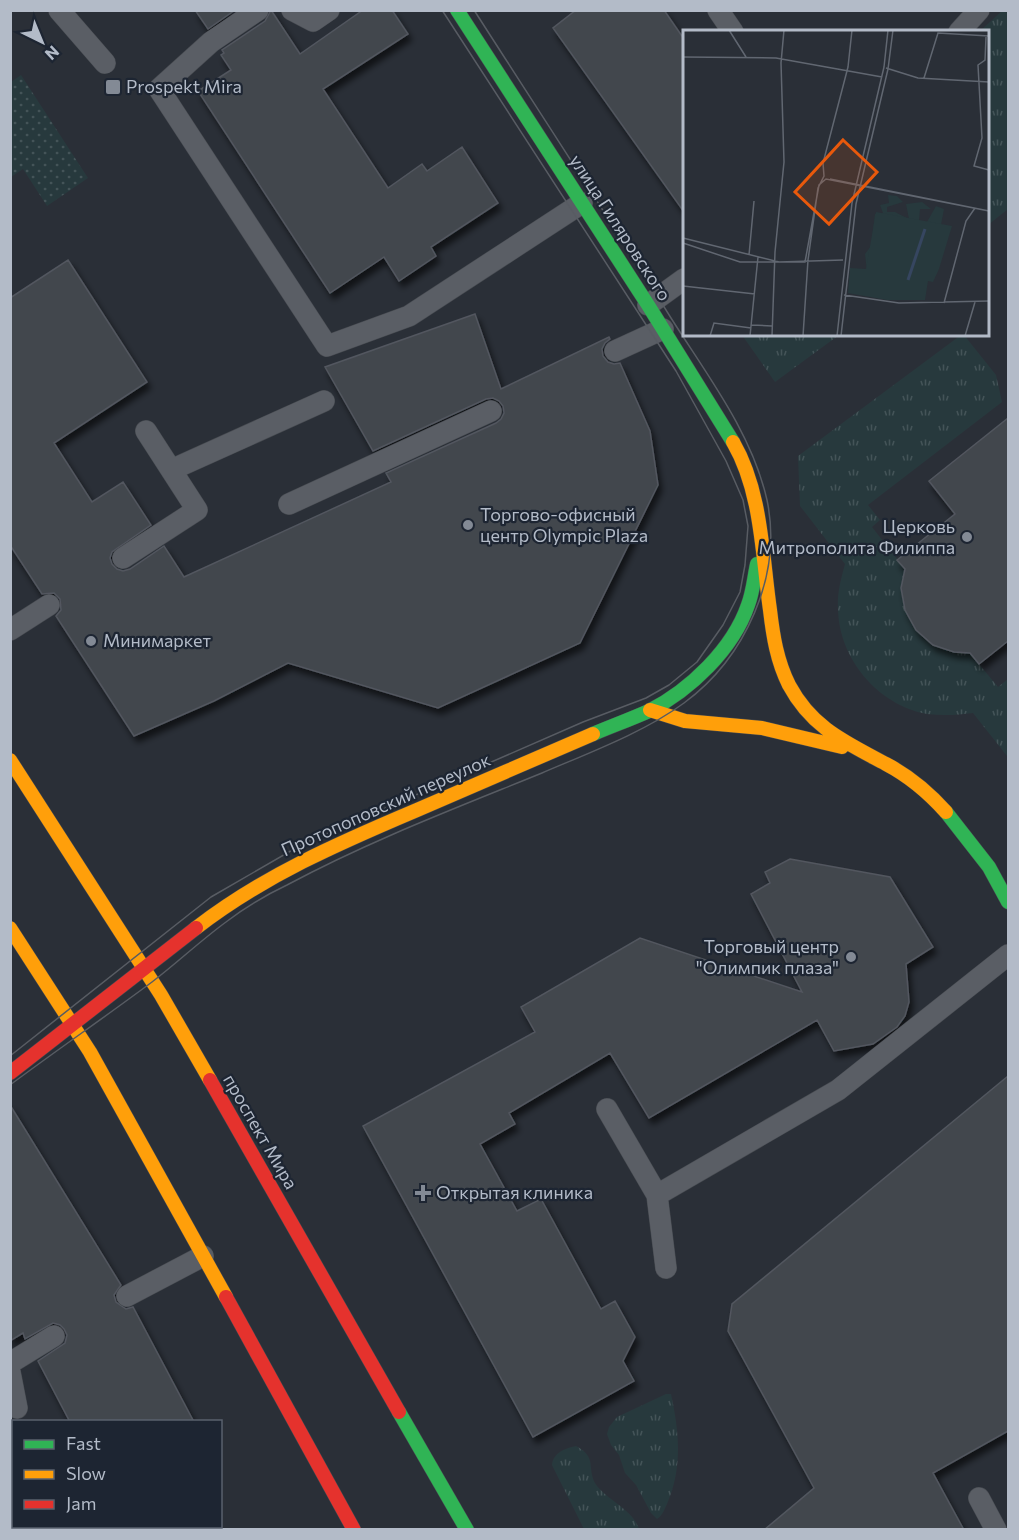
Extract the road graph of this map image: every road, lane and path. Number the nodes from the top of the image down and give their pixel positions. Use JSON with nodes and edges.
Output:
{"nodes":[{"id":1,"x":59,"y":10,"type":"edge"},
{"id":2,"x":258,"y":10,"type":"edge"},
{"id":3,"x":292,"y":10,"type":"edge"},
{"id":4,"x":329,"y":10,"type":"edge"},
{"id":5,"x":457,"y":10,"type":"edge"},
{"id":6,"x":718,"y":10,"type":"edge"},
{"id":7,"x":979,"y":10,"type":"edge"},
{"id":8,"x":732,"y":30,"type":"edge"},
{"id":9,"x":960,"y":30,"type":"edge"},
{"id":10,"x":105,"y":63,"type":"dead end"},
{"id":11,"x":582,"y":203,"type":"junction"},
{"id":12,"x":683,"y":280,"type":"edge"},
{"id":13,"x":648,"y":305,"type":"junction"},
{"id":14,"x":663,"y":329,"type":"junction"},
{"id":15,"x":615,"y":351,"type":"dead end"},
{"id":16,"x":324,"y":401,"type":"dead end"},
{"id":17,"x":491,"y":411,"type":"dead end"},
{"id":18,"x":146,"y":431,"type":"dead end"},
{"id":19,"x":171,"y":470,"type":"junction"},
{"id":20,"x":289,"y":504,"type":"dead end"},
{"id":21,"x":759,"y":538,"type":"junction"},
{"id":22,"x":123,"y":558,"type":"dead end"},
{"id":23,"x":49,"y":605,"type":"dead end"},
{"id":24,"x":10,"y":630,"type":"edge"},
{"id":25,"x":650,"y":710,"type":"junction"},
{"id":26,"x":859,"y":751,"type":"junction"},
{"id":27,"x":10,"y":760,"type":"edge"},
{"id":28,"x":1008,"y":902,"type":"edge"},
{"id":29,"x":10,"y":928,"type":"edge"},
{"id":30,"x":1008,"y":955,"type":"edge"},
{"id":31,"x":144,"y":969,"type":"junction"},
{"id":32,"x":73,"y":1024,"type":"junction"},
{"id":33,"x":10,"y":1073,"type":"edge"},
{"id":34,"x":607,"y":1109,"type":"dead end"},
{"id":35,"x":657,"y":1195,"type":"junction"},
{"id":36,"x":203,"y":1256,"type":"junction"},
{"id":37,"x":666,"y":1268,"type":"dead end"},
{"id":38,"x":127,"y":1296,"type":"dead end"},
{"id":39,"x":54,"y":1335,"type":"dead end"},
{"id":40,"x":10,"y":1363,"type":"edge"},
{"id":41,"x":10,"y":1372,"type":"edge"},
{"id":42,"x":17,"y":1414,"type":"edge"},
{"id":43,"x":979,"y":1498,"type":"dead end"},
{"id":44,"x":354,"y":1530,"type":"edge"},
{"id":45,"x":466,"y":1530,"type":"edge"},
{"id":46,"x":996,"y":1530,"type":"edge"}],
"edges":[{"from":1,"to":10,"type":"lane"},
{"from":2,"to":11,"type":"lane"},
{"from":3,"to":4,"type":"lane"},
{"from":5,"to":11,"type":"street","name":"улица Гиляровского"},
{"from":6,"to":8,"type":"lane"},
{"from":7,"to":9,"type":"lane"},
{"from":11,"to":13,"type":"street","name":"улица Гиляровского"},
{"from":12,"to":13,"type":"lane"},
{"from":13,"to":14,"type":"street","name":"улица Гиляровского"},
{"from":14,"to":15,"type":"lane"},
{"from":14,"to":21,"type":"street","name":"улица Гиляровского"},
{"from":16,"to":19,"type":"lane"},
{"from":17,"to":20,"type":"lane"},
{"from":18,"to":19,"type":"lane"},
{"from":19,"to":22,"type":"lane"},
{"from":21,"to":25,"type":"street","name":"улица Гиляровского"},
{"from":21,"to":26,"type":"street","name":"улица Гиляровского"},
{"from":23,"to":24,"type":"lane"},
{"from":25,"to":26,"type":"street","name":"улица Гиляровского"},
{"from":25,"to":31,"type":"street","name":"Протопоповский переулок"},
{"from":26,"to":28,"type":"street","name":"улица Гиляровского"},
{"from":27,"to":31,"type":"street","name":"проспект Мира"},
{"from":29,"to":32,"type":"street"},
{"from":30,"to":35,"type":"lane"},
{"from":31,"to":32,"type":"street","name":"Протопоповский переулок"},
{"from":31,"to":45,"type":"street","name":"проспект Мира"},
{"from":32,"to":33,"type":"street","name":"Протопоповский переулок"},
{"from":32,"to":36,"type":"street"},
{"from":34,"to":35,"type":"lane"},
{"from":35,"to":37,"type":"lane"},
{"from":36,"to":38,"type":"lane"},
{"from":36,"to":44,"type":"street"},
{"from":39,"to":40,"type":"lane"},
{"from":41,"to":42,"type":"lane"},
{"from":43,"to":46,"type":"lane"}]}
